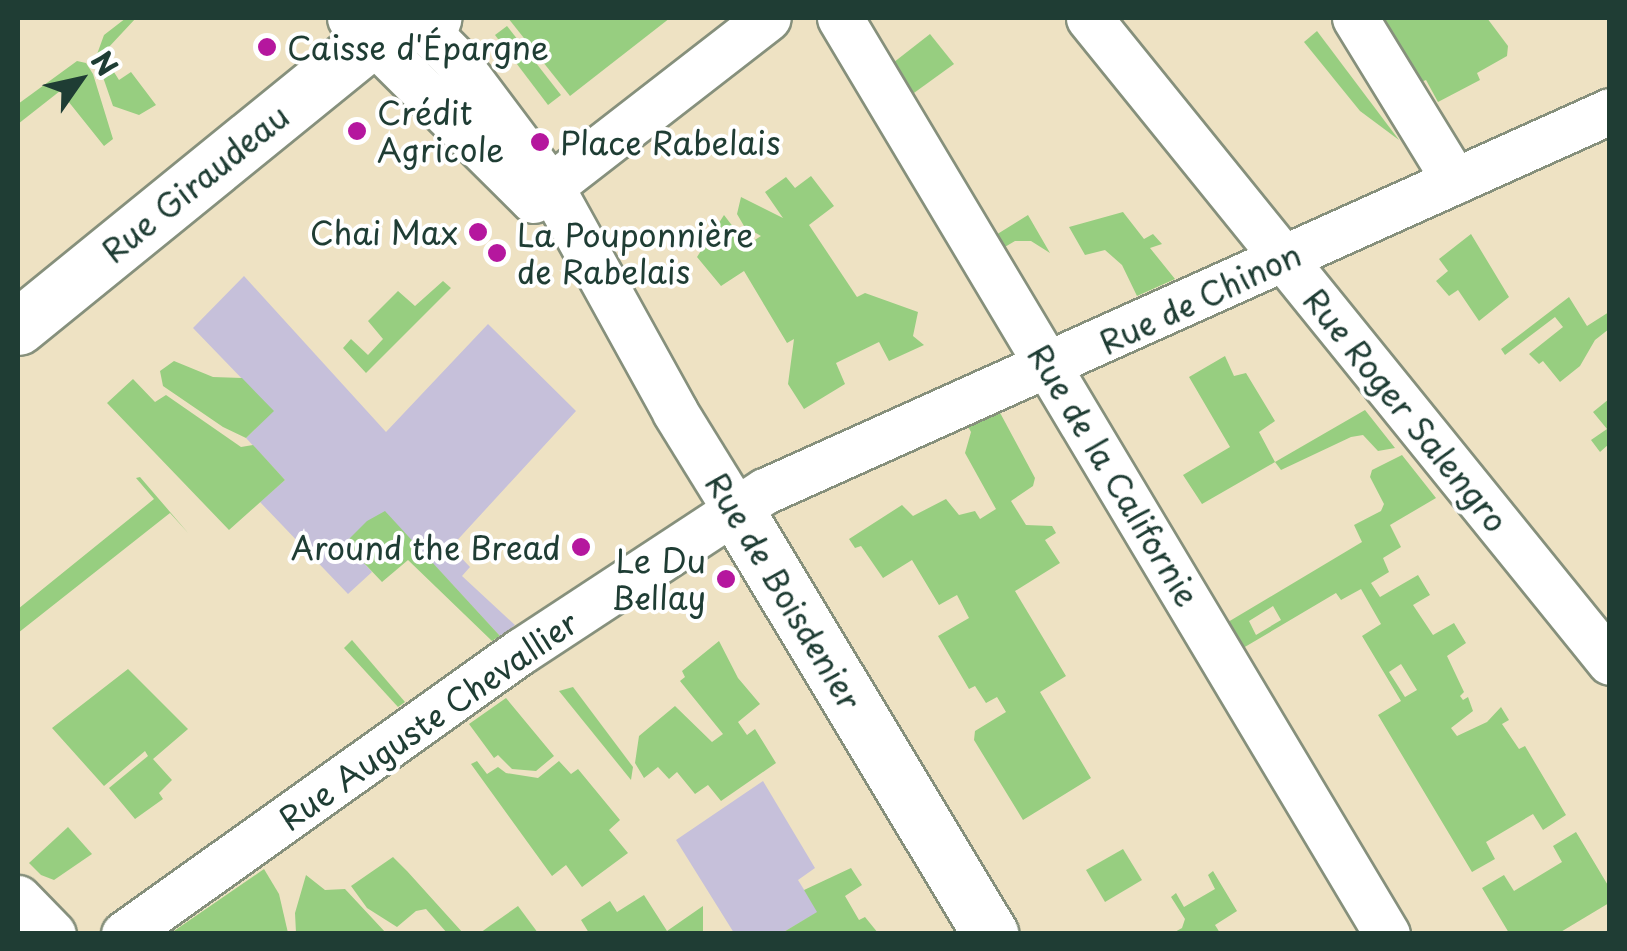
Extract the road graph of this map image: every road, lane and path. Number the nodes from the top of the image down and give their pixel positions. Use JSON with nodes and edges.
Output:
{"nodes":[{"id":1,"x":768,"y":18,"type":"edge"},
{"id":2,"x":840,"y":18,"type":"edge"},
{"id":3,"x":1089,"y":18,"type":"edge"},
{"id":4,"x":1354,"y":18,"type":"edge"},
{"id":5,"x":396,"y":22,"type":"edge"},
{"id":6,"x":1610,"y":111,"type":"edge"},
{"id":7,"x":1454,"y":181,"type":"junction"},
{"id":8,"x":542,"y":194,"type":"junction"},
{"id":9,"x":1284,"y":260,"type":"junction"},
{"id":10,"x":18,"y":327,"type":"edge"},
{"id":11,"x":1049,"y":367,"type":"junction"},
{"id":12,"x":735,"y":508,"type":"junction"},
{"id":13,"x":1610,"y":662,"type":"edge"},
{"id":14,"x":18,"y":898,"type":"edge"},
{"id":15,"x":974,"y":928,"type":"edge"},
{"id":16,"x":53,"y":934,"type":"edge"},
{"id":17,"x":124,"y":934,"type":"edge"},
{"id":18,"x":1387,"y":934,"type":"edge"}],
"edges":[{"from":1,"to":8,"type":"street"},
{"from":2,"to":11,"type":"street","name":"Rue de la Californie"},
{"from":3,"to":9,"type":"street","name":"Rue Roger Salengro"},
{"from":4,"to":7,"type":"street"},
{"from":5,"to":8,"type":"street"},
{"from":5,"to":10,"type":"street","name":"Rue Giraudeau"},
{"from":6,"to":7,"type":"street","name":"Rue de Chinon"},
{"from":7,"to":9,"type":"street","name":"Rue de Chinon"},
{"from":8,"to":12,"type":"street","name":"Rue de Boisdenier"},
{"from":9,"to":11,"type":"street","name":"Rue de Chinon"},
{"from":9,"to":13,"type":"street","name":"Rue Roger Salengro"},
{"from":11,"to":12,"type":"street","name":"Rue de Chinon"},
{"from":11,"to":18,"type":"street","name":"Rue de la Californie"},
{"from":12,"to":15,"type":"street","name":"Rue de Boisdenier"},
{"from":12,"to":17,"type":"street","name":"Rue Auguste Chevallier"},
{"from":14,"to":16,"type":"street"}]}
